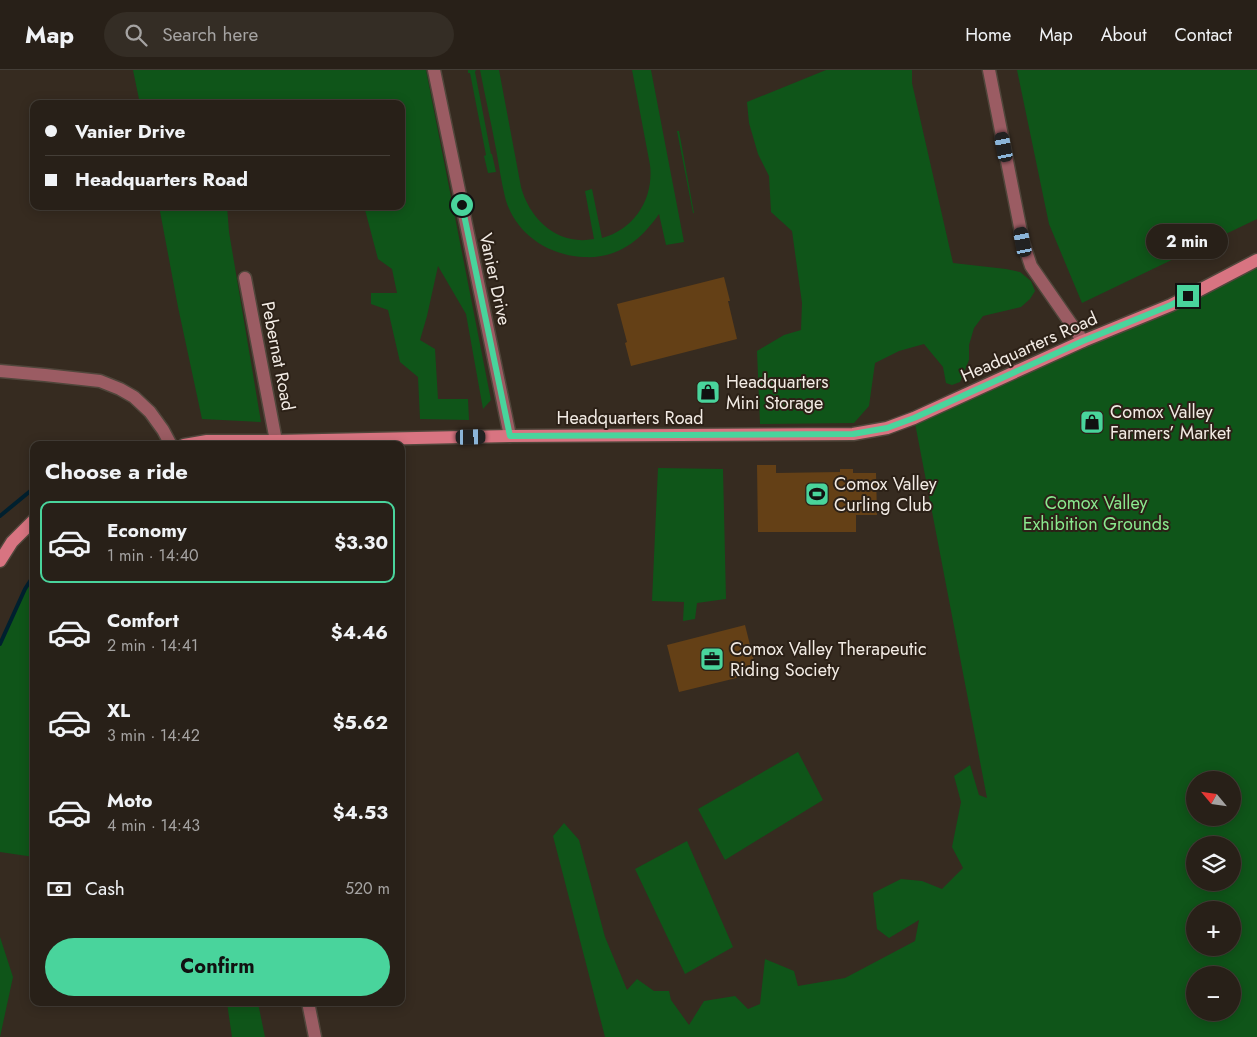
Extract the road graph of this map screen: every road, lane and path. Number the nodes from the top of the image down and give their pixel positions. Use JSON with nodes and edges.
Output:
{"nodes":[{"id":1,"x":434,"y":70,"type":"edge"},
{"id":2,"x":989,"y":70,"type":"edge"},
{"id":3,"x":1257,"y":260,"type":"edge"},
{"id":4,"x":245,"y":278,"type":"dead end"},
{"id":5,"x":1083,"y":341,"type":"junction"},
{"id":6,"x":0,"y":371,"type":"edge"},
{"id":7,"x":510,"y":436,"type":"junction"},
{"id":8,"x":169,"y":441,"type":"edge"},
{"id":9,"x":202,"y":441,"type":"edge"},
{"id":10,"x":276,"y":441,"type":"junction"},
{"id":11,"x":30,"y":524,"type":"edge"},
{"id":12,"x":0,"y":561,"type":"edge"},
{"id":13,"x":309,"y":1006,"type":"edge"},
{"id":14,"x":315,"y":1037,"type":"edge"}],
"edges":[{"from":1,"to":7,"type":"street","name":"Vanier Drive"},
{"from":2,"to":5,"type":"street"},
{"from":3,"to":5,"type":"main road","name":"Headquarters Road"},
{"from":4,"to":10,"type":"street","name":"Pebernat Road"},
{"from":5,"to":7,"type":"main road","name":"Headquarters Road"},
{"from":6,"to":8,"type":"street"},
{"from":7,"to":10,"type":"main road","name":"Headquarters Road"},
{"from":9,"to":10,"type":"main road","name":"Headquarters Road"},
{"from":11,"to":12,"type":"main road"},
{"from":13,"to":14,"type":"street"}]}
